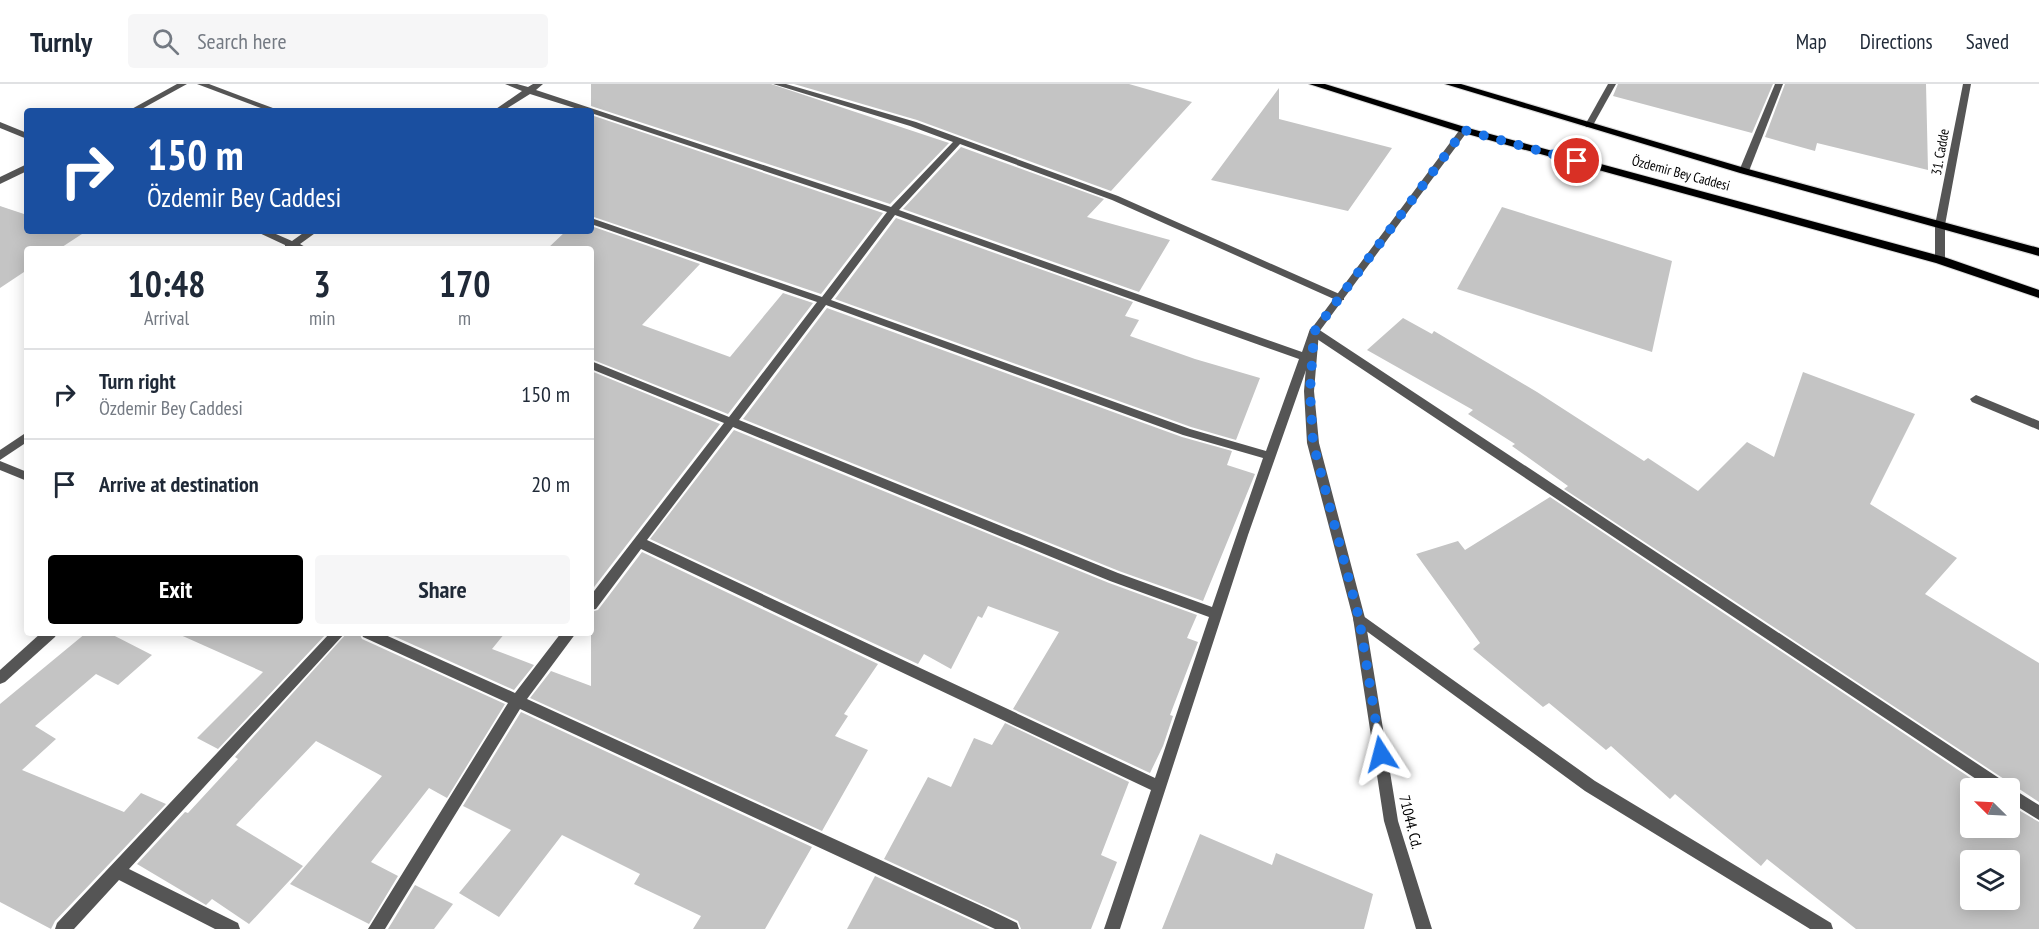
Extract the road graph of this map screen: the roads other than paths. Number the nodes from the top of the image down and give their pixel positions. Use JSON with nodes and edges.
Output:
{"nodes":[{"id":1,"x":183,"y":84,"type":"edge"},
{"id":2,"x":201,"y":84,"type":"edge"},
{"id":3,"x":509,"y":84,"type":"edge"},
{"id":4,"x":539,"y":84,"type":"edge"},
{"id":5,"x":777,"y":84,"type":"edge"},
{"id":6,"x":1314,"y":84,"type":"edge"},
{"id":7,"x":1450,"y":84,"type":"edge"},
{"id":8,"x":1612,"y":84,"type":"edge"},
{"id":9,"x":1779,"y":84,"type":"edge"},
{"id":10,"x":1966,"y":84,"type":"edge"},
{"id":11,"x":530,"y":90,"type":"junction"},
{"id":12,"x":138,"y":108,"type":"edge"},
{"id":13,"x":269,"y":108,"type":"edge"},
{"id":14,"x":502,"y":108,"type":"edge"},
{"id":15,"x":584,"y":108,"type":"edge"},
{"id":16,"x":594,"y":111,"type":"edge"},
{"id":17,"x":0,"y":125,"type":"edge"},
{"id":18,"x":1589,"y":125,"type":"junction"},
{"id":19,"x":1464,"y":130,"type":"junction"},
{"id":20,"x":24,"y":135,"type":"edge"},
{"id":21,"x":958,"y":141,"type":"junction"},
{"id":22,"x":24,"y":169,"type":"edge"},
{"id":23,"x":1744,"y":171,"type":"junction"},
{"id":24,"x":0,"y":181,"type":"edge"},
{"id":25,"x":893,"y":211,"type":"junction"},
{"id":26,"x":594,"y":222,"type":"edge"},
{"id":27,"x":1940,"y":225,"type":"junction"},
{"id":28,"x":265,"y":234,"type":"edge"},
{"id":29,"x":308,"y":234,"type":"edge"},
{"id":30,"x":287,"y":246,"type":"edge"},
{"id":31,"x":290,"y":246,"type":"edge"},
{"id":32,"x":2039,"y":252,"type":"edge"},
{"id":33,"x":1940,"y":260,"type":"junction"},
{"id":34,"x":2039,"y":294,"type":"edge"},
{"id":35,"x":1340,"y":298,"type":"junction"},
{"id":36,"x":824,"y":301,"type":"junction"},
{"id":37,"x":1314,"y":332,"type":"junction"},
{"id":38,"x":1305,"y":357,"type":"junction"},
{"id":39,"x":594,"y":366,"type":"edge"},
{"id":40,"x":1976,"y":399,"type":"dead end"},
{"id":41,"x":731,"y":422,"type":"junction"},
{"id":42,"x":2039,"y":426,"type":"edge"},
{"id":43,"x":24,"y":438,"type":"edge"},
{"id":44,"x":0,"y":456,"type":"edge"},
{"id":45,"x":1270,"y":456,"type":"junction"},
{"id":46,"x":0,"y":465,"type":"edge"},
{"id":47,"x":24,"y":476,"type":"edge"},
{"id":48,"x":639,"y":542,"type":"junction"},
{"id":49,"x":594,"y":601,"type":"edge"},
{"id":50,"x":1216,"y":614,"type":"junction"},
{"id":51,"x":1359,"y":618,"type":"junction"},
{"id":52,"x":47,"y":636,"type":"edge"},
{"id":53,"x":335,"y":636,"type":"edge"},
{"id":54,"x":375,"y":636,"type":"edge"},
{"id":55,"x":567,"y":636,"type":"edge"},
{"id":56,"x":0,"y":678,"type":"edge"},
{"id":57,"x":517,"y":701,"type":"junction"},
{"id":58,"x":1986,"y":778,"type":"edge"},
{"id":59,"x":1159,"y":787,"type":"junction"},
{"id":60,"x":2020,"y":801,"type":"edge"},
{"id":61,"x":2039,"y":813,"type":"edge"},
{"id":62,"x":116,"y":871,"type":"junction"},
{"id":63,"x":63,"y":929,"type":"edge"},
{"id":64,"x":232,"y":929,"type":"edge"},
{"id":65,"x":376,"y":929,"type":"edge"},
{"id":66,"x":1011,"y":929,"type":"edge"},
{"id":67,"x":1112,"y":929,"type":"edge"},
{"id":68,"x":1424,"y":929,"type":"edge"},
{"id":69,"x":1825,"y":929,"type":"edge"}],
"edges":[{"from":1,"to":12,"type":"street"},
{"from":2,"to":13,"type":"street"},
{"from":3,"to":11,"type":"street"},
{"from":4,"to":11,"type":"street"},
{"from":5,"to":21,"type":"street"},
{"from":6,"to":19,"type":"main road","name":"Özdemir Bey Caddesi"},
{"from":7,"to":18,"type":"main road"},
{"from":8,"to":18,"type":"street"},
{"from":9,"to":23,"type":"street"},
{"from":10,"to":27,"type":"street","name":"31. Cadde"},
{"from":11,"to":14,"type":"street"},
{"from":11,"to":15,"type":"street"},
{"from":16,"to":25,"type":"street"},
{"from":17,"to":20,"type":"street"},
{"from":18,"to":23,"type":"main road"},
{"from":19,"to":33,"type":"main road","name":"Özdemir Bey Caddesi"},
{"from":19,"to":35,"type":"street"},
{"from":21,"to":25,"type":"street"},
{"from":21,"to":35,"type":"street"},
{"from":22,"to":24,"type":"street"},
{"from":23,"to":27,"type":"main road"},
{"from":25,"to":36,"type":"street"},
{"from":25,"to":38,"type":"street"},
{"from":26,"to":36,"type":"street"},
{"from":27,"to":32,"type":"main road"},
{"from":27,"to":33,"type":"street","name":"31. Cadde"},
{"from":28,"to":30,"type":"street"},
{"from":29,"to":31,"type":"street"},
{"from":33,"to":34,"type":"main road","name":"Özdemir Bey Caddesi"},
{"from":35,"to":37,"type":"street"},
{"from":36,"to":41,"type":"street"},
{"from":36,"to":45,"type":"street"},
{"from":37,"to":38,"type":"street"},
{"from":37,"to":51,"type":"street","name":"71044. Cd."},
{"from":37,"to":58,"type":"street"},
{"from":38,"to":45,"type":"street"},
{"from":39,"to":41,"type":"street"},
{"from":40,"to":42,"type":"street"},
{"from":41,"to":48,"type":"street"},
{"from":41,"to":50,"type":"street"},
{"from":43,"to":44,"type":"street"},
{"from":45,"to":50,"type":"street"},
{"from":46,"to":47,"type":"street"},
{"from":48,"to":49,"type":"street"},
{"from":48,"to":59,"type":"street"},
{"from":50,"to":59,"type":"street"},
{"from":51,"to":68,"type":"street","name":"71044. Cd."},
{"from":51,"to":69,"type":"street"},
{"from":52,"to":56,"type":"street"},
{"from":53,"to":62,"type":"street"},
{"from":54,"to":57,"type":"street"},
{"from":55,"to":57,"type":"street"},
{"from":57,"to":65,"type":"street"},
{"from":57,"to":66,"type":"street"},
{"from":59,"to":67,"type":"street"},
{"from":60,"to":61,"type":"street"},
{"from":62,"to":63,"type":"street"},
{"from":62,"to":64,"type":"street"}]}
